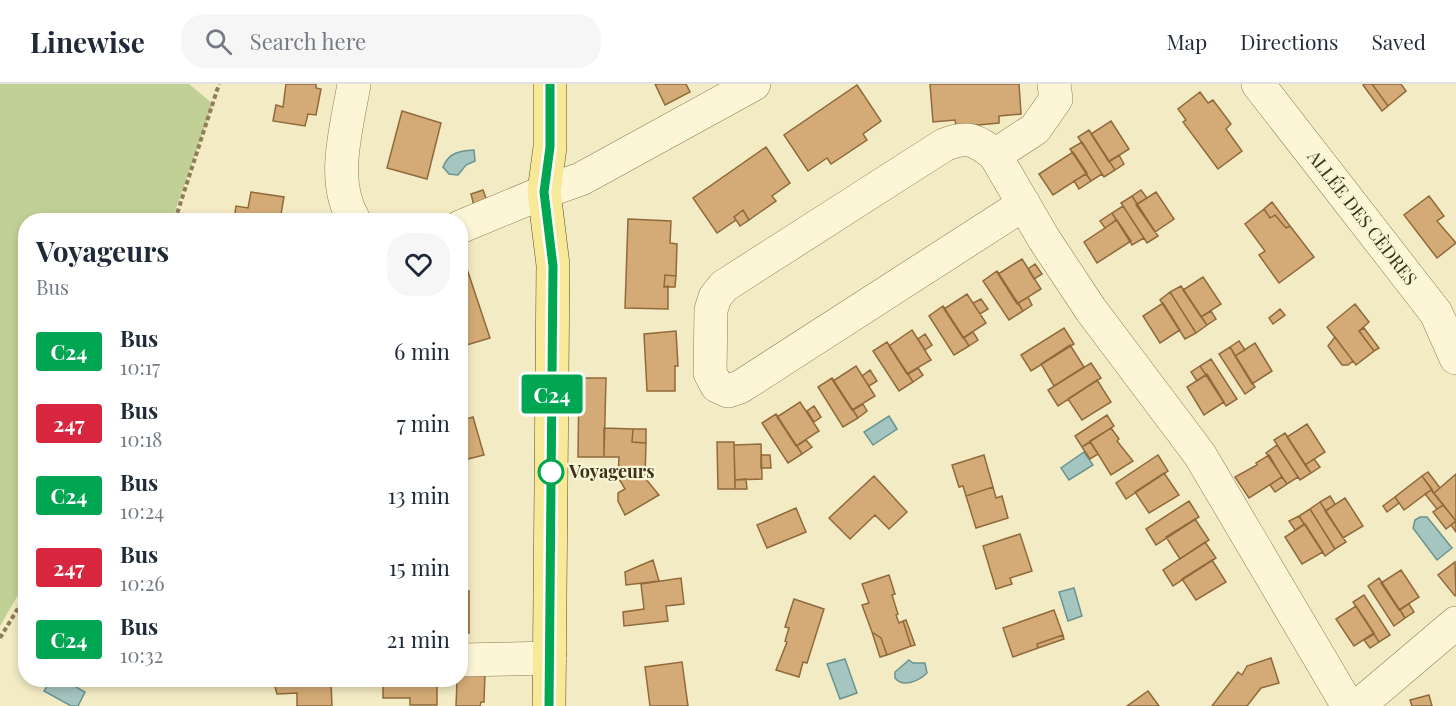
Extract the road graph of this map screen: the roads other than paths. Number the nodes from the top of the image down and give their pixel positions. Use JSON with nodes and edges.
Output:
{"nodes":[{"id":1,"x":354,"y":84,"type":"edge"},
{"id":2,"x":550,"y":84,"type":"edge"},
{"id":3,"x":754,"y":84,"type":"edge"},
{"id":4,"x":1054,"y":84,"type":"edge"},
{"id":5,"x":1258,"y":84,"type":"edge"},
{"id":6,"x":995,"y":155,"type":"junction"},
{"id":7,"x":544,"y":192,"type":"junction"},
{"id":8,"x":1024,"y":204,"type":"junction"},
{"id":9,"x":351,"y":213,"type":"edge"},
{"id":10,"x":468,"y":224,"type":"edge"},
{"id":11,"x":1456,"y":358,"type":"edge"},
{"id":12,"x":1456,"y":623,"type":"edge"},
{"id":13,"x":550,"y":658,"type":"junction"},
{"id":14,"x":468,"y":660,"type":"edge"},
{"id":15,"x":549,"y":706,"type":"edge"},
{"id":16,"x":1348,"y":706,"type":"edge"},
{"id":17,"x":1358,"y":706,"type":"edge"}],
"edges":[{"from":1,"to":9,"type":"street"},
{"from":2,"to":7,"type":"main road"},
{"from":3,"to":7,"type":"street"},
{"from":4,"to":6,"type":"street"},
{"from":5,"to":11,"type":"street","name":"ALLÉE DES CÈDRES"},
{"from":6,"to":8,"type":"street"},
{"from":6,"to":8,"type":"street"},
{"from":7,"to":10,"type":"street"},
{"from":7,"to":13,"type":"main road"},
{"from":8,"to":16,"type":"street"},
{"from":12,"to":17,"type":"street"},
{"from":13,"to":14,"type":"street"},
{"from":13,"to":15,"type":"main road"}]}
